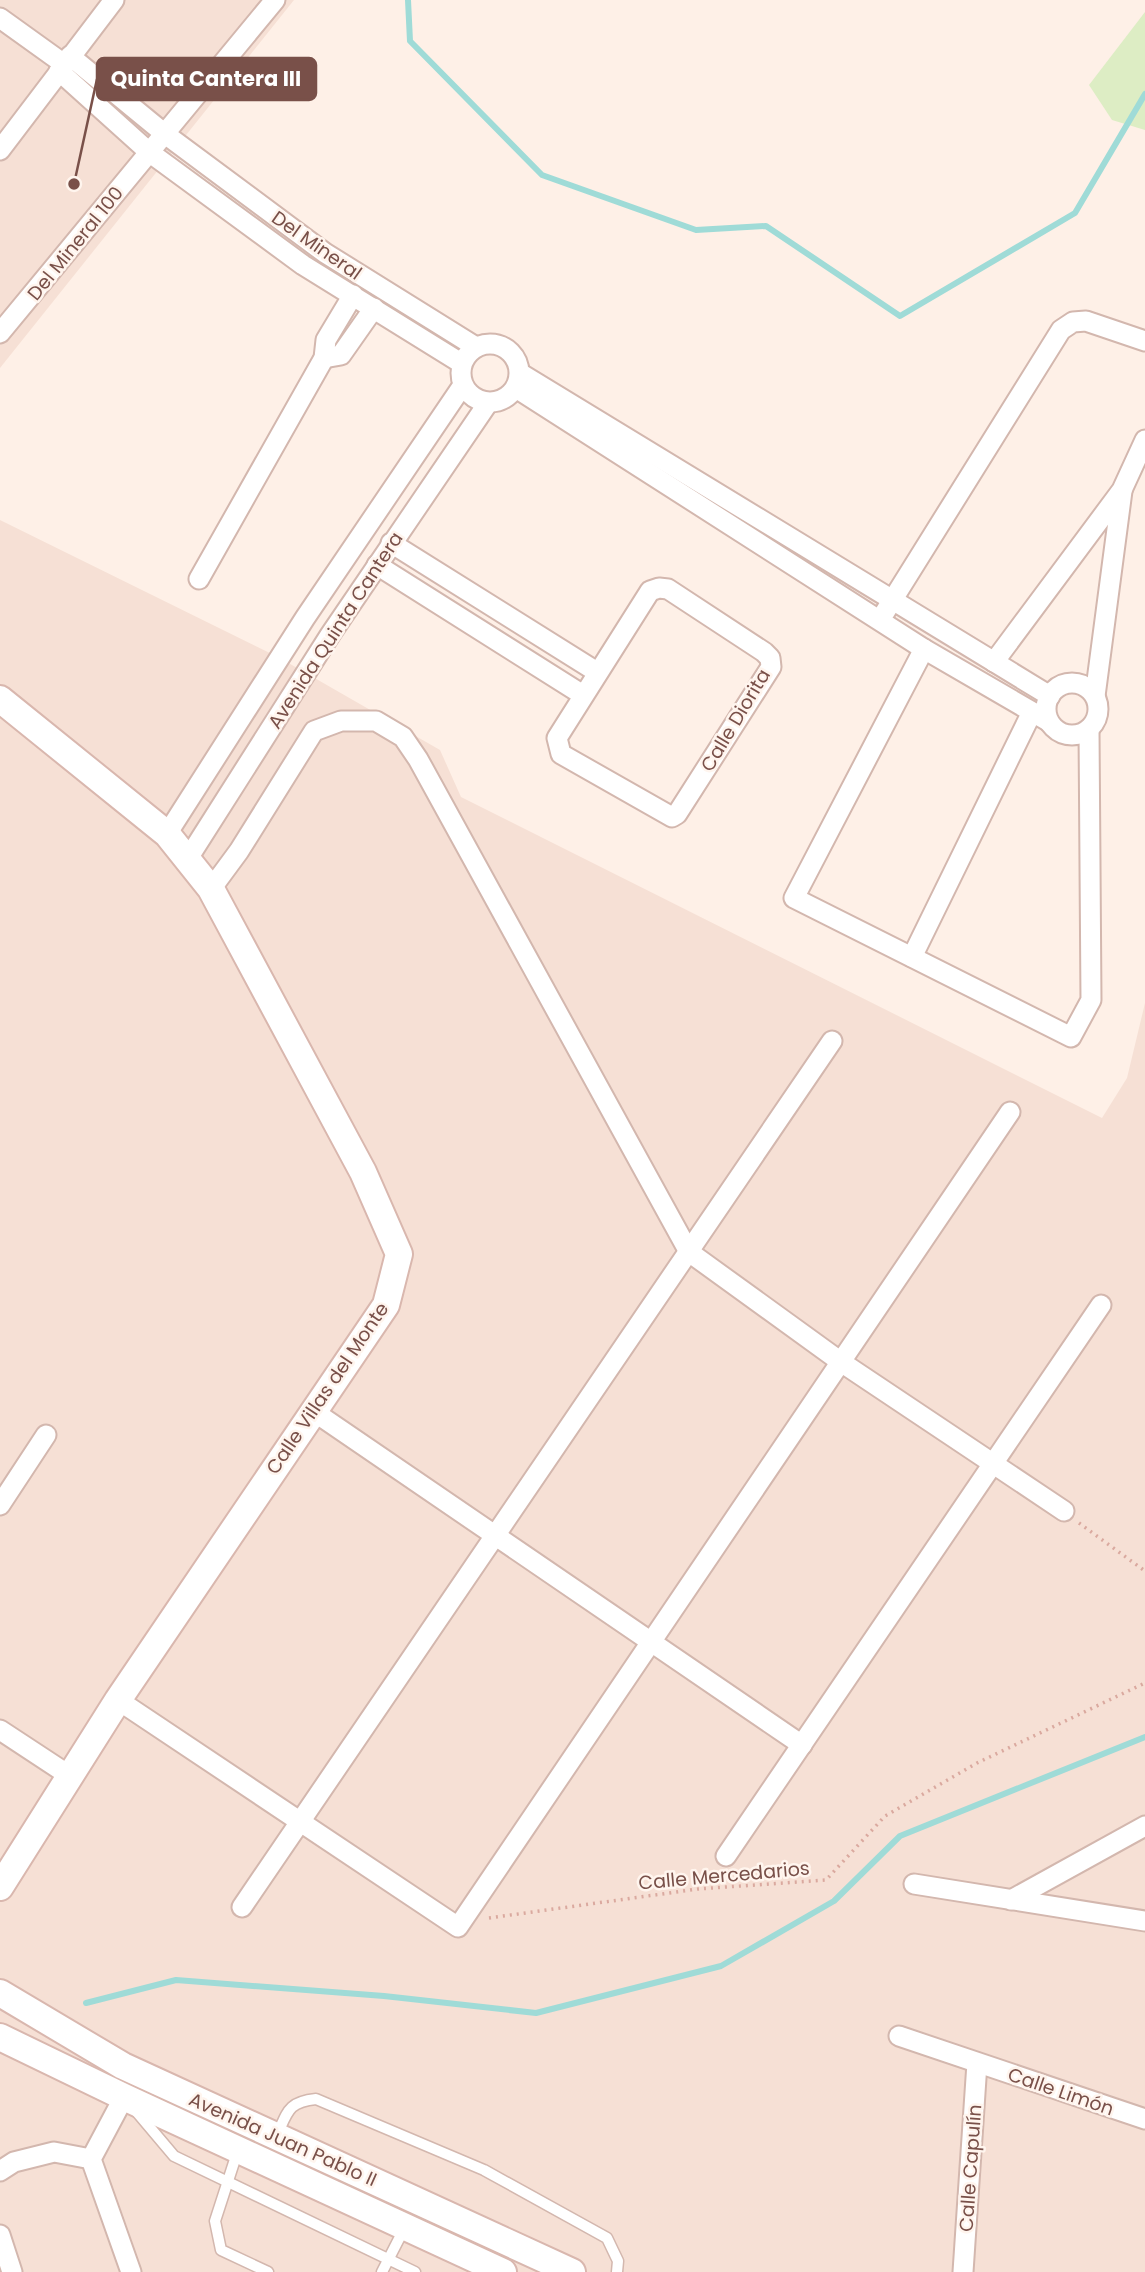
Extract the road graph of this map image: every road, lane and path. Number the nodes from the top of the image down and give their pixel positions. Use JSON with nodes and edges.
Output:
{"nodes":[{"id":1,"x":114,"y":0,"type":"edge"},
{"id":2,"x":275,"y":0,"type":"edge"},
{"id":3,"x":0,"y":18,"type":"edge"},
{"id":4,"x":64,"y":64,"type":"junction"},
{"id":5,"x":165,"y":134,"type":"junction"},
{"id":6,"x":0,"y":150,"type":"edge"},
{"id":7,"x":149,"y":152,"type":"junction"},
{"id":8,"x":353,"y":295,"type":"junction"},
{"id":9,"x":373,"y":308,"type":"junction"},
{"id":10,"x":0,"y":333,"type":"edge"},
{"id":11,"x":1145,"y":341,"type":"edge"},
{"id":12,"x":476,"y":346,"type":"junction"},
{"id":13,"x":324,"y":358,"type":"junction"},
{"id":14,"x":461,"y":363,"type":"junction"},
{"id":15,"x":518,"y":380,"type":"junction"},
{"id":16,"x":463,"y":385,"type":"junction"},
{"id":17,"x":488,"y":403,"type":"junction"},
{"id":18,"x":1145,"y":440,"type":"edge"},
{"id":19,"x":1122,"y":490,"type":"junction"},
{"id":20,"x":763,"y":534,"type":"junction"},
{"id":21,"x":391,"y":543,"type":"junction"},
{"id":22,"x":377,"y":565,"type":"junction"},
{"id":23,"x":199,"y":579,"type":"dead end"},
{"id":24,"x":892,"y":602,"type":"junction"},
{"id":25,"x":878,"y":620,"type":"junction"},
{"id":26,"x":924,"y":649,"type":"junction"},
{"id":27,"x":994,"y":662,"type":"junction"},
{"id":28,"x":597,"y":672,"type":"junction"},
{"id":29,"x":583,"y":695,"type":"junction"},
{"id":30,"x":1050,"y":696,"type":"junction"},
{"id":31,"x":1095,"y":696,"type":"junction"},
{"id":32,"x":0,"y":699,"type":"edge"},
{"id":33,"x":1040,"y":716,"type":"junction"},
{"id":34,"x":1089,"y":729,"type":"junction"},
{"id":35,"x":167,"y":834,"type":"junction"},
{"id":36,"x":187,"y":860,"type":"junction"},
{"id":37,"x":211,"y":889,"type":"junction"},
{"id":38,"x":912,"y":957,"type":"junction"},
{"id":39,"x":832,"y":1041,"type":"dead end"},
{"id":40,"x":1010,"y":1112,"type":"dead end"},
{"id":41,"x":689,"y":1252,"type":"junction"},
{"id":42,"x":1101,"y":1305,"type":"dead end"},
{"id":43,"x":841,"y":1362,"type":"junction"},
{"id":44,"x":313,"y":1411,"type":"junction"},
{"id":45,"x":47,"y":1435,"type":"dead end"},
{"id":46,"x":993,"y":1464,"type":"junction"},
{"id":47,"x":0,"y":1505,"type":"edge"},
{"id":48,"x":1064,"y":1511,"type":"joint"},
{"id":49,"x":495,"y":1536,"type":"junction"},
{"id":50,"x":1145,"y":1572,"type":"edge"},
{"id":51,"x":651,"y":1642,"type":"junction"},
{"id":52,"x":1145,"y":1683,"type":"edge"},
{"id":53,"x":118,"y":1700,"type":"junction"},
{"id":54,"x":0,"y":1730,"type":"edge"},
{"id":55,"x":802,"y":1745,"type":"junction"},
{"id":56,"x":70,"y":1776,"type":"junction"},
{"id":57,"x":300,"y":1822,"type":"junction"},
{"id":58,"x":1145,"y":1826,"type":"edge"},
{"id":59,"x":726,"y":1856,"type":"dead end"},
{"id":60,"x":914,"y":1884,"type":"dead end"},
{"id":61,"x":0,"y":1887,"type":"edge"},
{"id":62,"x":1011,"y":1900,"type":"junction"},
{"id":63,"x":242,"y":1907,"type":"dead end"},
{"id":64,"x":1145,"y":1921,"type":"edge"},
{"id":65,"x":458,"y":1927,"type":"junction"},
{"id":66,"x":0,"y":1993,"type":"edge"},
{"id":67,"x":899,"y":2036,"type":"dead end"},
{"id":68,"x":0,"y":2037,"type":"edge"},
{"id":69,"x":977,"y":2063,"type":"junction"},
{"id":70,"x":124,"y":2097,"type":"junction"},
{"id":71,"x":1145,"y":2119,"type":"edge"},
{"id":72,"x":276,"y":2135,"type":"junction"},
{"id":73,"x":239,"y":2150,"type":"junction"},
{"id":74,"x":90,"y":2160,"type":"junction"},
{"id":75,"x":0,"y":2171,"type":"edge"},
{"id":76,"x":228,"y":2182,"type":"junction"},
{"id":77,"x":405,"y":2227,"type":"junction"},
{"id":78,"x":0,"y":2235,"type":"edge"},
{"id":79,"x":389,"y":2259,"type":"junction"},
{"id":80,"x":12,"y":2272,"type":"edge"},
{"id":81,"x":131,"y":2272,"type":"edge"},
{"id":82,"x":268,"y":2272,"type":"edge"},
{"id":83,"x":382,"y":2272,"type":"edge"},
{"id":84,"x":415,"y":2272,"type":"edge"},
{"id":85,"x":503,"y":2272,"type":"edge"},
{"id":86,"x":572,"y":2272,"type":"edge"},
{"id":87,"x":617,"y":2272,"type":"edge"},
{"id":88,"x":962,"y":2272,"type":"edge"}],
"edges":[{"from":1,"to":4,"type":"street"},
{"from":2,"to":5,"type":"street","name":"Del Mineral 100"},
{"from":3,"to":4,"type":"street"},
{"from":4,"to":5,"type":"street"},
{"from":4,"to":6,"type":"street"},
{"from":4,"to":7,"type":"street"},
{"from":5,"to":7,"type":"street","name":"Del Mineral 100"},
{"from":5,"to":12,"type":"street","name":"Del Mineral"},
{"from":7,"to":8,"type":"street","name":"Del Mineral"},
{"from":7,"to":10,"type":"street","name":"Del Mineral 100"},
{"from":8,"to":9,"type":"street","name":"Del Mineral"},
{"from":8,"to":13,"type":"street"},
{"from":9,"to":13,"type":"street"},
{"from":9,"to":14,"type":"street","name":"Del Mineral"},
{"from":11,"to":24,"type":"street"},
{"from":12,"to":14,"type":"street"},
{"from":12,"to":15,"type":"street"},
{"from":13,"to":23,"type":"street"},
{"from":14,"to":16,"type":"street"},
{"from":15,"to":17,"type":"street"},
{"from":15,"to":20,"type":"street"},
{"from":16,"to":17,"type":"street"},
{"from":16,"to":35,"type":"street","name":"Avenida Quinta Cantera"},
{"from":17,"to":21,"type":"street","name":"Avenida Quinta Cantera"},
{"from":18,"to":19,"type":"street"},
{"from":19,"to":27,"type":"street"},
{"from":19,"to":31,"type":"street"},
{"from":20,"to":24,"type":"street"},
{"from":20,"to":25,"type":"street"},
{"from":21,"to":22,"type":"street","name":"Avenida Quinta Cantera"},
{"from":21,"to":28,"type":"street"},
{"from":22,"to":29,"type":"street"},
{"from":22,"to":36,"type":"street","name":"Avenida Quinta Cantera"},
{"from":24,"to":25,"type":"street"},
{"from":24,"to":27,"type":"street"},
{"from":25,"to":26,"type":"street"},
{"from":26,"to":33,"type":"street"},
{"from":26,"to":38,"type":"street"},
{"from":27,"to":30,"type":"street"},
{"from":28,"to":29,"type":"street","name":"Calle Diorita"},
{"from":28,"to":29,"type":"street","name":"Calle Diorita"},
{"from":30,"to":31,"type":"street"},
{"from":30,"to":33,"type":"street"},
{"from":31,"to":34,"type":"street"},
{"from":32,"to":35,"type":"street","name":"Calle Villas del Monte"},
{"from":33,"to":34,"type":"street"},
{"from":33,"to":38,"type":"street"},
{"from":34,"to":38,"type":"street"},
{"from":35,"to":36,"type":"street","name":"Calle Villas del Monte"},
{"from":36,"to":37,"type":"street","name":"Calle Villas del Monte"},
{"from":37,"to":41,"type":"street"},
{"from":37,"to":44,"type":"street","name":"Calle Villas del Monte"},
{"from":39,"to":41,"type":"street"},
{"from":40,"to":43,"type":"street"},
{"from":41,"to":43,"type":"street"},
{"from":41,"to":49,"type":"street"},
{"from":42,"to":46,"type":"street"},
{"from":43,"to":46,"type":"street"},
{"from":43,"to":51,"type":"street"},
{"from":44,"to":49,"type":"street"},
{"from":44,"to":53,"type":"street","name":"Calle Villas del Monte"},
{"from":45,"to":47,"type":"street"},
{"from":46,"to":48,"type":"street"},
{"from":46,"to":55,"type":"street"},
{"from":48,"to":50,"type":"path"},
{"from":49,"to":51,"type":"street"},
{"from":49,"to":57,"type":"street"},
{"from":51,"to":55,"type":"street"},
{"from":51,"to":65,"type":"street"},
{"from":52,"to":65,"type":"path","name":"Calle Mercedarios"},
{"from":53,"to":56,"type":"street","name":"Calle Villas del Monte"},
{"from":53,"to":57,"type":"street"},
{"from":54,"to":56,"type":"street"},
{"from":55,"to":59,"type":"street"},
{"from":56,"to":61,"type":"street","name":"Calle Villas del Monte"},
{"from":57,"to":63,"type":"street"},
{"from":57,"to":65,"type":"street"},
{"from":58,"to":62,"type":"street"},
{"from":60,"to":62,"type":"street"},
{"from":62,"to":64,"type":"street"},
{"from":66,"to":72,"type":"street","name":"Avenida Juan Pablo II"},
{"from":67,"to":69,"type":"street","name":"Calle Limón"},
{"from":68,"to":70,"type":"street","name":"Avenida Juan Pablo II"},
{"from":69,"to":71,"type":"street","name":"Calle Limón"},
{"from":69,"to":88,"type":"street","name":"Calle Capulín"},
{"from":70,"to":73,"type":"street","name":"Avenida Juan Pablo II"},
{"from":70,"to":74,"type":"street"},
{"from":70,"to":76,"type":"lane"},
{"from":72,"to":86,"type":"street","name":"Avenida Juan Pablo II"},
{"from":72,"to":87,"type":"lane"},
{"from":73,"to":76,"type":"lane"},
{"from":73,"to":77,"type":"street","name":"Avenida Juan Pablo II"},
{"from":74,"to":75,"type":"street"},
{"from":74,"to":81,"type":"street"},
{"from":76,"to":79,"type":"lane"},
{"from":76,"to":82,"type":"lane"},
{"from":77,"to":79,"type":"lane"},
{"from":77,"to":85,"type":"street","name":"Avenida Juan Pablo II"},
{"from":78,"to":80,"type":"street"},
{"from":79,"to":83,"type":"lane"},
{"from":79,"to":84,"type":"lane"}]}
